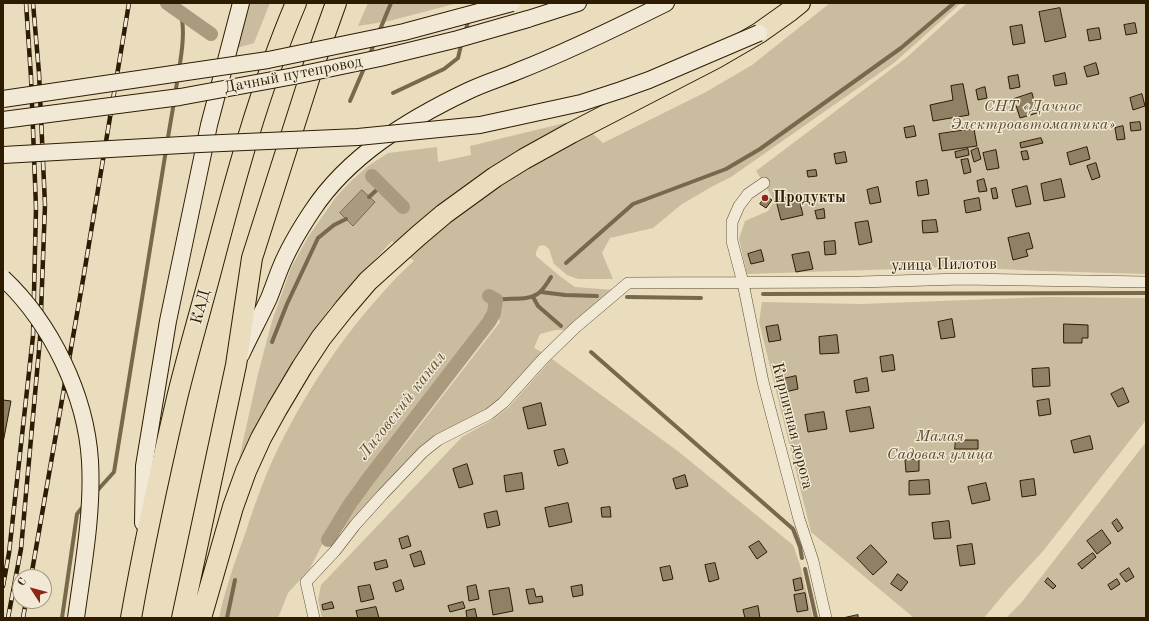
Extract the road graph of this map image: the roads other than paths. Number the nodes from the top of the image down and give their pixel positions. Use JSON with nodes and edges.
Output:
{"nodes":[{"id":1,"x":241,"y":3,"type":"edge"},
{"id":2,"x":296,"y":3,"type":"edge"},
{"id":3,"x":512,"y":3,"type":"edge"},
{"id":4,"x":578,"y":3,"type":"edge"},
{"id":5,"x":666,"y":3,"type":"edge"},
{"id":6,"x":800,"y":3,"type":"edge"},
{"id":7,"x":336,"y":5,"type":"edge"},
{"id":8,"x":759,"y":32,"type":"junction"},
{"id":9,"x":3,"y":99,"type":"edge"},
{"id":10,"x":3,"y":120,"type":"edge"},
{"id":11,"x":3,"y":155,"type":"edge"},
{"id":12,"x":764,"y":183,"type":"dead end"},
{"id":13,"x":3,"y":278,"type":"edge"},
{"id":14,"x":1146,"y":282,"type":"edge"},
{"id":15,"x":743,"y":283,"type":"junction"},
{"id":16,"x":236,"y":365,"type":"junction"},
{"id":17,"x":142,"y":554,"type":"junction"},
{"id":18,"x":76,"y":618,"type":"edge"},
{"id":19,"x":131,"y":618,"type":"edge"},
{"id":20,"x":182,"y":618,"type":"edge"},
{"id":21,"x":201,"y":618,"type":"edge"},
{"id":22,"x":314,"y":618,"type":"edge"},
{"id":23,"x":826,"y":618,"type":"edge"}],
"edges":[{"from":1,"to":17,"type":"main road"},
{"from":2,"to":17,"type":"highway","name":"КАД"},
{"from":3,"to":9,"type":"main road","name":"Дачный путепровод","bridge":true},
{"from":4,"to":10,"type":"main road","name":"Дачный путепровод","bridge":true},
{"from":5,"to":16,"type":"main road"},
{"from":6,"to":8,"type":"highway"},
{"from":7,"to":16,"type":"highway"},
{"from":8,"to":11,"type":"main road","bridge":true},
{"from":8,"to":21,"type":"highway","bridge":true},
{"from":12,"to":15,"type":"street","name":"Кирпичная дорога"},
{"from":13,"to":18,"type":"main road","bridge":true},
{"from":14,"to":15,"type":"street","name":"улица Пилотов"},
{"from":15,"to":22,"type":"street","name":"улица Пилотов"},
{"from":15,"to":23,"type":"street","name":"Кирпичная дорога"},
{"from":16,"to":20,"type":"highway"},
{"from":17,"to":19,"type":"highway","name":"КАД"}]}
